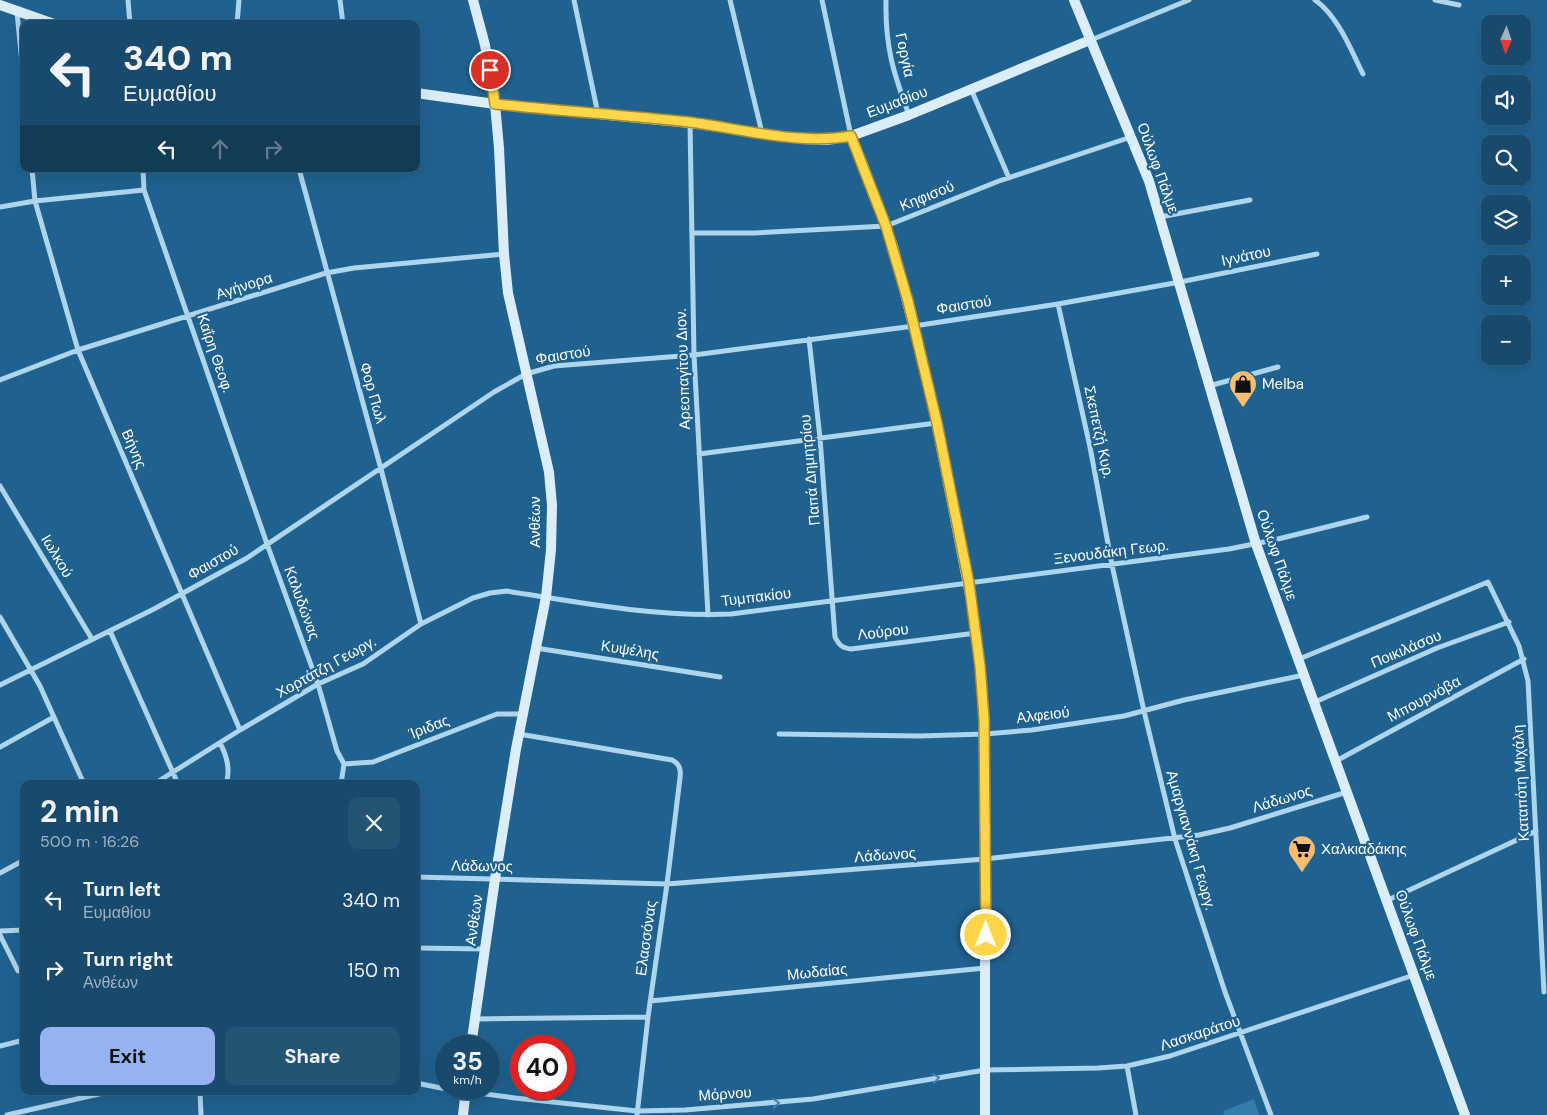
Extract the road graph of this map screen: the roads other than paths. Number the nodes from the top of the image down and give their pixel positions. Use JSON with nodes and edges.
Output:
{"nodes":[{"id":1,"x":128,"y":0,"type":"edge"},
{"id":2,"x":239,"y":0,"type":"edge"},
{"id":3,"x":340,"y":0,"type":"edge"},
{"id":4,"x":574,"y":0,"type":"edge"},
{"id":5,"x":730,"y":0,"type":"edge"},
{"id":6,"x":822,"y":0,"type":"edge"},
{"id":7,"x":886,"y":0,"type":"edge"},
{"id":8,"x":1074,"y":0,"type":"edge"},
{"id":9,"x":1189,"y":0,"type":"edge"},
{"id":10,"x":1315,"y":0,"type":"edge"},
{"id":11,"x":1435,"y":0,"type":"edge"},
{"id":12,"x":475,"y":2,"type":"edge"},
{"id":13,"x":0,"y":5,"type":"edge"},
{"id":14,"x":1459,"y":5,"type":"dead end"},
{"id":15,"x":17,"y":11,"type":"junction"},
{"id":16,"x":43,"y":20,"type":"edge"},
{"id":17,"x":130,"y":20,"type":"edge"},
{"id":18,"x":237,"y":20,"type":"edge"},
{"id":19,"x":342,"y":20,"type":"edge"},
{"id":20,"x":1090,"y":40,"type":"junction"},
{"id":21,"x":20,"y":42,"type":"edge"},
{"id":22,"x":1364,"y":74,"type":"dead end"},
{"id":23,"x":971,"y":89,"type":"junction"},
{"id":24,"x":420,"y":94,"type":"edge"},
{"id":25,"x":495,"y":104,"type":"junction"},
{"id":26,"x":598,"y":114,"type":"junction"},
{"id":27,"x":909,"y":114,"type":"junction"},
{"id":28,"x":690,"y":123,"type":"junction"},
{"id":29,"x":762,"y":133,"type":"junction"},
{"id":30,"x":851,"y":136,"type":"junction"},
{"id":31,"x":1131,"y":137,"type":"junction"},
{"id":32,"x":32,"y":172,"type":"edge"},
{"id":33,"x":142,"y":172,"type":"edge"},
{"id":34,"x":300,"y":172,"type":"edge"},
{"id":35,"x":1009,"y":178,"type":"junction"},
{"id":36,"x":144,"y":190,"type":"junction"},
{"id":37,"x":1250,"y":200,"type":"dead end"},
{"id":38,"x":35,"y":201,"type":"junction"},
{"id":39,"x":0,"y":207,"type":"edge"},
{"id":40,"x":1160,"y":217,"type":"junction"},
{"id":41,"x":886,"y":226,"type":"junction"},
{"id":42,"x":692,"y":233,"type":"junction"},
{"id":43,"x":504,"y":254,"type":"junction"},
{"id":44,"x":1317,"y":254,"type":"dead end"},
{"id":45,"x":326,"y":273,"type":"junction"},
{"id":46,"x":1180,"y":282,"type":"junction"},
{"id":47,"x":1058,"y":304,"type":"junction"},
{"id":48,"x":189,"y":317,"type":"junction"},
{"id":49,"x":914,"y":326,"type":"junction"},
{"id":50,"x":809,"y":339,"type":"junction"},
{"id":51,"x":78,"y":350,"type":"junction"},
{"id":52,"x":694,"y":354,"type":"junction"},
{"id":53,"x":1278,"y":367,"type":"dead end"},
{"id":54,"x":526,"y":374,"type":"junction"},
{"id":55,"x":0,"y":380,"type":"edge"},
{"id":56,"x":1209,"y":386,"type":"junction"},
{"id":57,"x":937,"y":423,"type":"junction"},
{"id":58,"x":820,"y":438,"type":"junction"},
{"id":59,"x":699,"y":454,"type":"junction"},
{"id":60,"x":381,"y":469,"type":"junction"},
{"id":61,"x":0,"y":486,"type":"edge"},
{"id":62,"x":1367,"y":517,"type":"dead end"},
{"id":63,"x":267,"y":544,"type":"junction"},
{"id":64,"x":1256,"y":544,"type":"junction"},
{"id":65,"x":1112,"y":565,"type":"junction"},
{"id":66,"x":969,"y":583,"type":"junction"},
{"id":67,"x":182,"y":594,"type":"junction"},
{"id":68,"x":546,"y":597,"type":"junction"},
{"id":69,"x":832,"y":600,"type":"junction"},
{"id":70,"x":708,"y":615,"type":"junction"},
{"id":71,"x":0,"y":617,"type":"edge"},
{"id":72,"x":1508,"y":622,"type":"junction"},
{"id":73,"x":421,"y":624,"type":"junction"},
{"id":74,"x":110,"y":630,"type":"junction"},
{"id":75,"x":976,"y":634,"type":"junction"},
{"id":76,"x":92,"y":639,"type":"junction"},
{"id":77,"x":536,"y":648,"type":"junction"},
{"id":78,"x":1299,"y":659,"type":"junction"},
{"id":79,"x":1524,"y":659,"type":"junction"},
{"id":80,"x":31,"y":669,"type":"junction"},
{"id":81,"x":1305,"y":675,"type":"junction"},
{"id":82,"x":720,"y":677,"type":"dead end"},
{"id":83,"x":0,"y":684,"type":"edge"},
{"id":84,"x":318,"y":684,"type":"junction"},
{"id":85,"x":1315,"y":702,"type":"junction"},
{"id":86,"x":1144,"y":711,"type":"junction"},
{"id":87,"x":523,"y":714,"type":"junction"},
{"id":88,"x":54,"y":717,"type":"junction"},
{"id":89,"x":240,"y":730,"type":"junction"},
{"id":90,"x":518,"y":734,"type":"junction"},
{"id":91,"x":779,"y":734,"type":"dead end"},
{"id":92,"x":984,"y":734,"type":"junction"},
{"id":93,"x":220,"y":742,"type":"junction"},
{"id":94,"x":0,"y":747,"type":"edge"},
{"id":95,"x":1336,"y":761,"type":"junction"},
{"id":96,"x":344,"y":764,"type":"junction"},
{"id":97,"x":172,"y":772,"type":"junction"},
{"id":98,"x":82,"y":780,"type":"edge"},
{"id":99,"x":160,"y":780,"type":"edge"},
{"id":100,"x":176,"y":780,"type":"edge"},
{"id":101,"x":226,"y":780,"type":"edge"},
{"id":102,"x":342,"y":780,"type":"edge"},
{"id":103,"x":1348,"y":792,"type":"junction"},
{"id":104,"x":1536,"y":831,"type":"junction"},
{"id":105,"x":1175,"y":839,"type":"junction"},
{"id":106,"x":985,"y":859,"type":"junction"},
{"id":107,"x":20,"y":862,"type":"edge"},
{"id":108,"x":0,"y":873,"type":"edge"},
{"id":109,"x":420,"y":877,"type":"edge"},
{"id":110,"x":495,"y":879,"type":"junction"},
{"id":111,"x":667,"y":884,"type":"junction"},
{"id":112,"x":1388,"y":900,"type":"junction"},
{"id":113,"x":20,"y":930,"type":"edge"},
{"id":114,"x":0,"y":933,"type":"edge"},
{"id":115,"x":420,"y":948,"type":"edge"},
{"id":116,"x":485,"y":949,"type":"junction"},
{"id":117,"x":986,"y":968,"type":"junction"},
{"id":118,"x":18,"y":971,"type":"dead end"},
{"id":119,"x":1414,"y":975,"type":"junction"},
{"id":120,"x":1544,"y":992,"type":"dead end"},
{"id":121,"x":650,"y":1001,"type":"junction"},
{"id":122,"x":648,"y":1017,"type":"junction"},
{"id":123,"x":474,"y":1019,"type":"junction"},
{"id":124,"x":1240,"y":1032,"type":"junction"},
{"id":125,"x":472,"y":1035,"type":"edge"},
{"id":126,"x":20,"y":1041,"type":"edge"},
{"id":127,"x":0,"y":1046,"type":"edge"},
{"id":128,"x":1127,"y":1066,"type":"junction"},
{"id":129,"x":985,"y":1070,"type":"junction"},
{"id":130,"x":420,"y":1084,"type":"edge"},
{"id":131,"x":435,"y":1087,"type":"edge"},
{"id":132,"x":95,"y":1095,"type":"edge"},
{"id":133,"x":200,"y":1095,"type":"edge"},
{"id":134,"x":500,"y":1095,"type":"edge"},
{"id":135,"x":465,"y":1100,"type":"edge"},
{"id":136,"x":637,"y":1113,"type":"edge"},
{"id":137,"x":8,"y":1115,"type":"edge"},
{"id":138,"x":201,"y":1115,"type":"edge"},
{"id":139,"x":463,"y":1115,"type":"edge"},
{"id":140,"x":985,"y":1115,"type":"edge"},
{"id":141,"x":1136,"y":1115,"type":"edge"},
{"id":142,"x":1271,"y":1115,"type":"edge"},
{"id":143,"x":1465,"y":1115,"type":"edge"}],
"edges":[{"from":1,"to":17,"type":"street"},
{"from":2,"to":18,"type":"street"},
{"from":3,"to":19,"type":"street"},
{"from":4,"to":26,"type":"street"},
{"from":5,"to":29,"type":"street"},
{"from":6,"to":30,"type":"street"},
{"from":7,"to":27,"type":"street","name":"Γοργία"},
{"from":8,"to":20,"type":"street","name":"Ούλωφ Πάλμε"},
{"from":9,"to":20,"type":"street"},
{"from":10,"to":22,"type":"street"},
{"from":11,"to":14,"type":"street"},
{"from":12,"to":25,"type":"street","name":"Ανθέων"},
{"from":13,"to":15,"type":"street"},
{"from":15,"to":16,"type":"street"},
{"from":15,"to":21,"type":"street"},
{"from":20,"to":23,"type":"street","name":"Ευμαθίου"},
{"from":20,"to":31,"type":"street","name":"Ούλωφ Πάλμε"},
{"from":23,"to":27,"type":"street","name":"Ευμαθίου"},
{"from":23,"to":35,"type":"street"},
{"from":24,"to":25,"type":"street","name":"Ευμαθίου"},
{"from":25,"to":26,"type":"street","name":"Ευμαθίου"},
{"from":25,"to":43,"type":"street","name":"Ανθέων"},
{"from":26,"to":28,"type":"street","name":"Ευμαθίου"},
{"from":27,"to":30,"type":"street","name":"Ευμαθίου"},
{"from":28,"to":29,"type":"street","name":"Ευμαθίου"},
{"from":28,"to":42,"type":"street","name":"Αρεοπαγίτου Διον."},
{"from":29,"to":30,"type":"street","name":"Ευμαθίου"},
{"from":30,"to":41,"type":"street"},
{"from":31,"to":35,"type":"street","name":"Κηφισού"},
{"from":31,"to":40,"type":"street","name":"Ούλωφ Πάλμε"},
{"from":32,"to":38,"type":"street","name":"Βήνης"},
{"from":33,"to":36,"type":"street","name":"Καΐρη Θεοφ."},
{"from":34,"to":45,"type":"street","name":"Φορ Πωλ"},
{"from":35,"to":41,"type":"street","name":"Κηφισού"},
{"from":36,"to":38,"type":"street"},
{"from":36,"to":48,"type":"street","name":"Καΐρη Θεοφ."},
{"from":37,"to":40,"type":"street"},
{"from":38,"to":39,"type":"street"},
{"from":38,"to":51,"type":"street","name":"Βήνης"},
{"from":40,"to":46,"type":"street","name":"Ούλωφ Πάλμε"},
{"from":41,"to":42,"type":"street","name":"Κηφισού"},
{"from":41,"to":49,"type":"street"},
{"from":42,"to":52,"type":"street","name":"Αρεοπαγίτου Διον."},
{"from":43,"to":45,"type":"street","name":"Αγήνορα"},
{"from":43,"to":54,"type":"street","name":"Ανθέων"},
{"from":44,"to":46,"type":"street","name":"Ιγνάτου"},
{"from":45,"to":48,"type":"street","name":"Αγήνορα"},
{"from":45,"to":60,"type":"street","name":"Φορ Πωλ"},
{"from":46,"to":47,"type":"street","name":"Φαιστού"},
{"from":46,"to":56,"type":"street","name":"Ούλωφ Πάλμε"},
{"from":47,"to":49,"type":"street","name":"Φαιστού"},
{"from":47,"to":65,"type":"street","name":"Σκεπετζή Κυρ."},
{"from":48,"to":51,"type":"street","name":"Αγήνορα"},
{"from":48,"to":63,"type":"street","name":"Καΐρη Θεοφ."},
{"from":49,"to":50,"type":"street","name":"Φαιστού"},
{"from":49,"to":57,"type":"street"},
{"from":50,"to":52,"type":"street","name":"Φαιστού"},
{"from":50,"to":58,"type":"street","name":"Παπά Δημητρίου"},
{"from":51,"to":55,"type":"street","name":"Αγήνορα"},
{"from":51,"to":67,"type":"street","name":"Βήνης"},
{"from":52,"to":54,"type":"street","name":"Φαιστού"},
{"from":52,"to":59,"type":"street","name":"Αρεοπαγίτου Διον."},
{"from":53,"to":56,"type":"street"},
{"from":54,"to":60,"type":"street","name":"Φαιστού"},
{"from":54,"to":68,"type":"street","name":"Ανθέων"},
{"from":56,"to":64,"type":"street","name":"Ούλωφ Πάλμε"},
{"from":57,"to":58,"type":"street"},
{"from":57,"to":66,"type":"street"},
{"from":58,"to":59,"type":"street"},
{"from":58,"to":69,"type":"street","name":"Παπά Δημητρίου"},
{"from":59,"to":70,"type":"street","name":"Αρεοπαγίτου Διον."},
{"from":60,"to":63,"type":"street","name":"Φαιστού"},
{"from":60,"to":73,"type":"street","name":"Φορ Πωλ"},
{"from":61,"to":76,"type":"street","name":"Ιωλκού"},
{"from":62,"to":64,"type":"street","name":"Ξενουδάκη Γεωρ."},
{"from":63,"to":67,"type":"street","name":"Φαιστού"},
{"from":63,"to":84,"type":"street","name":"Καλυδώνας"},
{"from":64,"to":65,"type":"street","name":"Ξενουδάκη Γεωρ."},
{"from":64,"to":78,"type":"street","name":"Ούλωφ Πάλμε"},
{"from":65,"to":66,"type":"street","name":"Ξενουδάκη Γεωρ."},
{"from":65,"to":86,"type":"street","name":"Αμαργιαννάκη Γεωργ."},
{"from":66,"to":69,"type":"street","name":"Τυμπακίου"},
{"from":66,"to":75,"type":"street"},
{"from":67,"to":74,"type":"street","name":"Φαιστού"},
{"from":67,"to":89,"type":"street","name":"Βήνης"},
{"from":68,"to":70,"type":"street","name":"Τυμπακίου"},
{"from":68,"to":73,"type":"street","name":"Χορτάτζη Γεωργ."},
{"from":68,"to":77,"type":"street","name":"Ανθέων"},
{"from":69,"to":70,"type":"street","name":"Τυμπακίου"},
{"from":69,"to":75,"type":"street","name":"Λούρου"},
{"from":71,"to":80,"type":"street"},
{"from":72,"to":78,"type":"street","name":"Καταπότη Μιχάλη"},
{"from":72,"to":79,"type":"street","name":"Καταπότη Μιχάλη"},
{"from":72,"to":85,"type":"street","name":"Ποικιλάσου"},
{"from":73,"to":84,"type":"street","name":"Χορτάτζη Γεωργ."},
{"from":74,"to":76,"type":"street","name":"Φαιστού"},
{"from":74,"to":97,"type":"street"},
{"from":75,"to":92,"type":"street"},
{"from":76,"to":80,"type":"street","name":"Φαιστού"},
{"from":77,"to":82,"type":"street","name":"Κυψέλης"},
{"from":77,"to":87,"type":"street","name":"Ανθέων"},
{"from":78,"to":81,"type":"street","name":"Ούλωφ Πάλμε"},
{"from":79,"to":95,"type":"street","name":"Μπουρνόβα"},
{"from":79,"to":104,"type":"street","name":"Καταπότη Μιχάλη"},
{"from":80,"to":83,"type":"street","name":"Φαιστού"},
{"from":80,"to":88,"type":"street"},
{"from":81,"to":85,"type":"street","name":"Ούλωφ Πάλμε"},
{"from":81,"to":86,"type":"street","name":"Αλφειού"},
{"from":84,"to":89,"type":"street","name":"Χορτάτζη Γεωργ."},
{"from":84,"to":96,"type":"street","name":"Καλυδώνας"},
{"from":85,"to":95,"type":"street","name":"Ούλωφ Πάλμε"},
{"from":86,"to":92,"type":"street","name":"Αλφειού"},
{"from":86,"to":105,"type":"street","name":"Αμαργιαννάκη Γεωργ."},
{"from":87,"to":90,"type":"street","name":"Ανθέων"},
{"from":87,"to":96,"type":"street","name":"Ίριδας"},
{"from":88,"to":94,"type":"street"},
{"from":88,"to":98,"type":"street"},
{"from":89,"to":93,"type":"street","name":"Χορτάτζη Γεωργ."},
{"from":90,"to":110,"type":"street","name":"Ανθέων"},
{"from":90,"to":111,"type":"street","name":"Ελασσόνας"},
{"from":91,"to":92,"type":"street","name":"Αλφειού"},
{"from":92,"to":106,"type":"street"},
{"from":93,"to":97,"type":"street","name":"Χορτάτζη Γεωργ."},
{"from":93,"to":101,"type":"street"},
{"from":95,"to":103,"type":"street","name":"Ούλωφ Πάλμε"},
{"from":96,"to":102,"type":"street"},
{"from":97,"to":99,"type":"street","name":"Χορτάτζη Γεωργ."},
{"from":97,"to":100,"type":"street"},
{"from":103,"to":105,"type":"street","name":"Λάδωνος"},
{"from":103,"to":112,"type":"street","name":"Ούλωφ Πάλμε"},
{"from":104,"to":112,"type":"street"},
{"from":104,"to":120,"type":"street","name":"Καταπότη Μιχάλη"},
{"from":105,"to":106,"type":"street","name":"Λάδωνος"},
{"from":105,"to":124,"type":"street","name":"Αμαργιαννάκη Γεωργ."},
{"from":106,"to":111,"type":"street","name":"Λάδωνος"},
{"from":106,"to":117,"type":"street"},
{"from":107,"to":108,"type":"street"},
{"from":109,"to":110,"type":"street","name":"Λάδωνος"},
{"from":110,"to":111,"type":"street","name":"Λάδωνος"},
{"from":110,"to":116,"type":"street","name":"Ανθέων"},
{"from":111,"to":121,"type":"street","name":"Ελασσόνας"},
{"from":112,"to":119,"type":"street","name":"Ούλωφ Πάλμε"},
{"from":113,"to":114,"type":"street"},
{"from":114,"to":118,"type":"street"},
{"from":115,"to":116,"type":"street"},
{"from":116,"to":123,"type":"street","name":"Ανθέων"},
{"from":117,"to":121,"type":"street","name":"Μωδαίας"},
{"from":117,"to":129,"type":"street"},
{"from":119,"to":124,"type":"street","name":"Λασκαράτου"},
{"from":119,"to":143,"type":"street","name":"Ούλωφ Πάλμε"},
{"from":121,"to":122,"type":"street","name":"Ελασσόνας"},
{"from":122,"to":123,"type":"street"},
{"from":122,"to":136,"type":"street","name":"Ελασσόνας"},
{"from":123,"to":125,"type":"street","name":"Ανθέων"},
{"from":124,"to":128,"type":"street","name":"Λασκαράτου"},
{"from":124,"to":142,"type":"street","name":"Αμαργιαννάκη Γεωργ."},
{"from":126,"to":127,"type":"street"},
{"from":128,"to":129,"type":"street","name":"Λασκαράτου"},
{"from":128,"to":141,"type":"street"},
{"from":136,"to":129,"type":"street","name":"Μόρνου","one_way":true},
{"from":129,"to":140,"type":"street"},
{"from":130,"to":131,"type":"street","name":"Μόρνου"},
{"from":132,"to":137,"type":"street"},
{"from":133,"to":138,"type":"street"},
{"from":134,"to":136,"type":"street","name":"Μόρνου"},
{"from":135,"to":139,"type":"street"}]}
